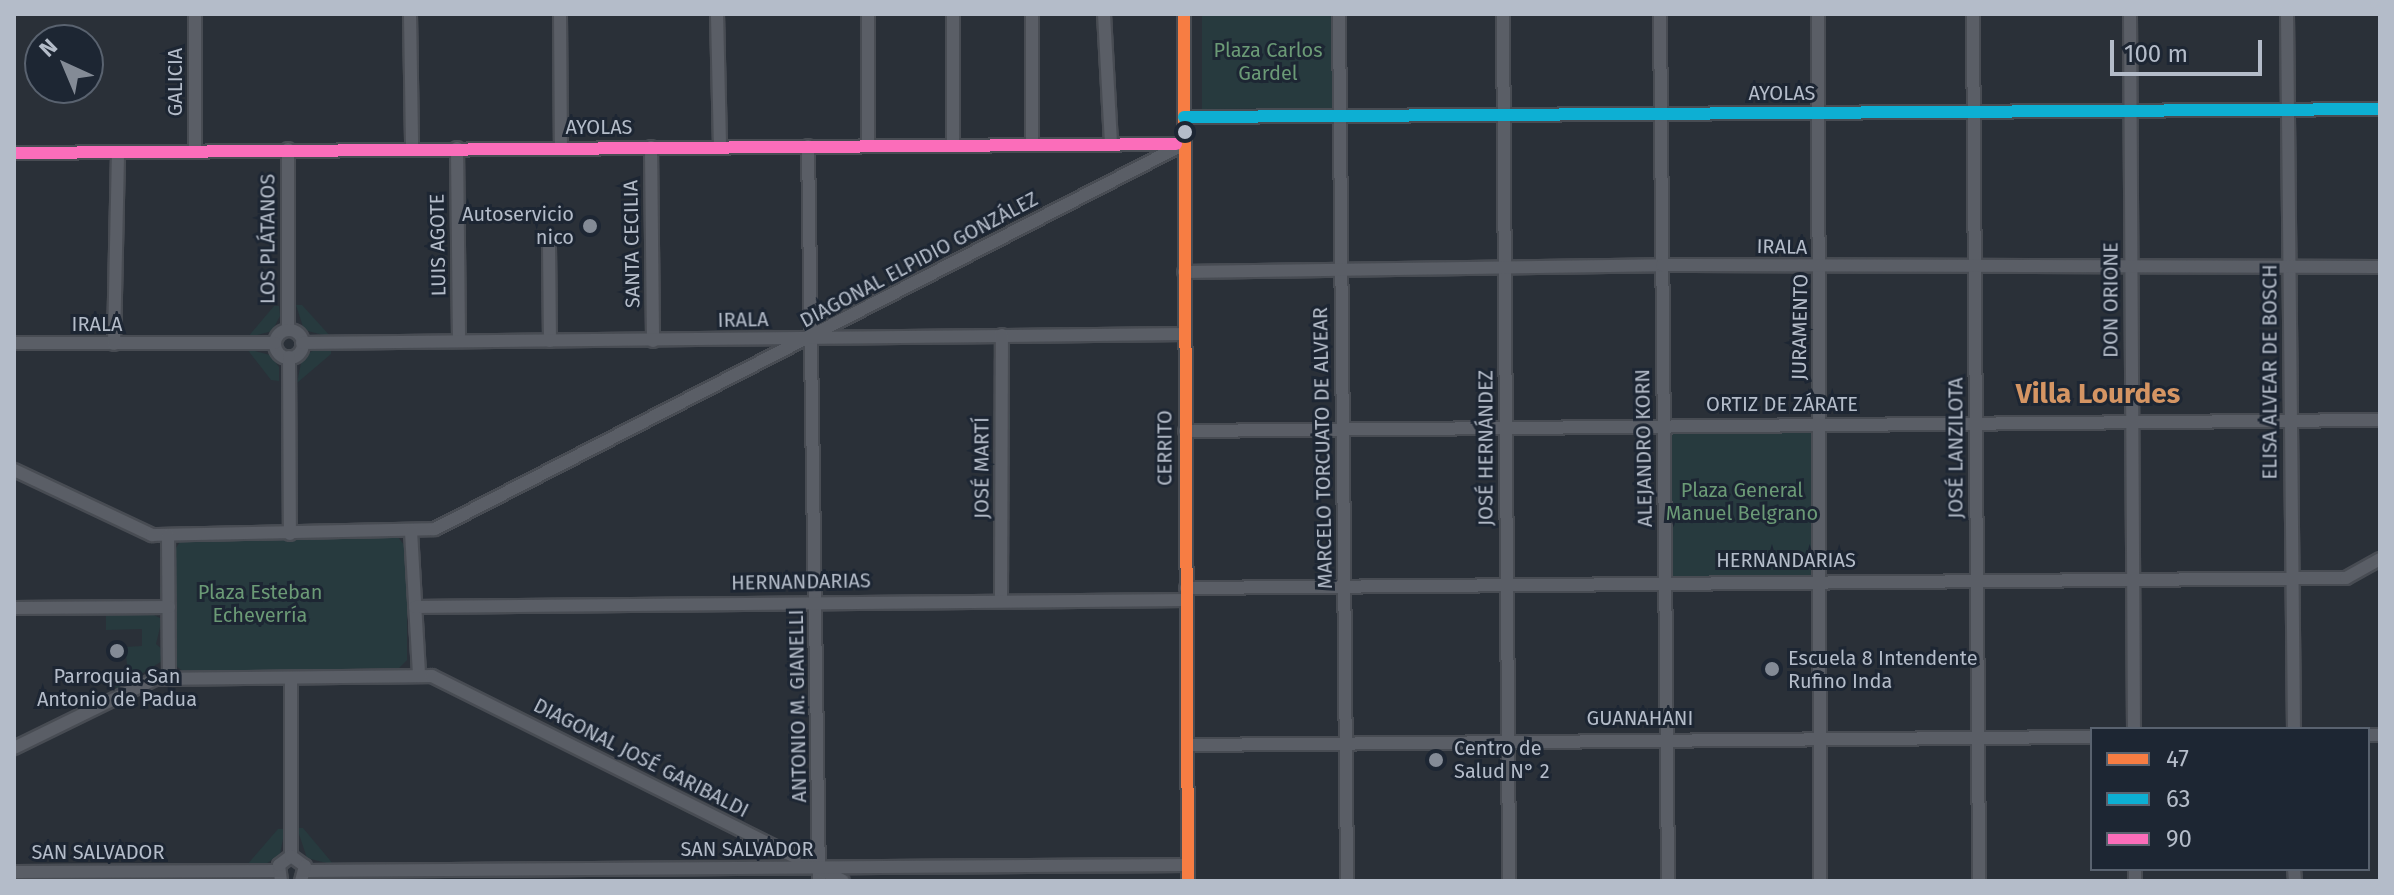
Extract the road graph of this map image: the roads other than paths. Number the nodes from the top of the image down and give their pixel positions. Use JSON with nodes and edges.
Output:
{"nodes":[{"id":1,"x":195,"y":14,"type":"edge"},
{"id":2,"x":410,"y":14,"type":"edge"},
{"id":3,"x":560,"y":14,"type":"edge"},
{"id":4,"x":717,"y":14,"type":"edge"},
{"id":5,"x":868,"y":14,"type":"edge"},
{"id":6,"x":953,"y":14,"type":"edge"},
{"id":7,"x":1032,"y":14,"type":"edge"},
{"id":8,"x":1104,"y":14,"type":"edge"},
{"id":9,"x":1184,"y":14,"type":"edge"},
{"id":10,"x":1339,"y":14,"type":"edge"},
{"id":11,"x":1503,"y":14,"type":"edge"},
{"id":12,"x":1660,"y":14,"type":"edge"},
{"id":13,"x":1818,"y":14,"type":"edge"},
{"id":14,"x":1973,"y":14,"type":"edge"},
{"id":15,"x":2130,"y":14,"type":"edge"},
{"id":16,"x":2287,"y":14,"type":"edge"},
{"id":17,"x":2288,"y":109,"type":"junction"},
{"id":18,"x":2380,"y":109,"type":"edge"},
{"id":19,"x":2130,"y":111,"type":"junction"},
{"id":20,"x":1973,"y":112,"type":"junction"},
{"id":21,"x":1819,"y":113,"type":"junction"},
{"id":22,"x":1661,"y":114,"type":"junction"},
{"id":23,"x":1504,"y":115,"type":"junction"},
{"id":24,"x":1340,"y":116,"type":"junction"},
{"id":25,"x":1184,"y":117,"type":"junction"},
{"id":26,"x":868,"y":144,"type":"junction"},
{"id":27,"x":1184,"y":144,"type":"junction"},
{"id":28,"x":1032,"y":145,"type":"junction"},
{"id":29,"x":1111,"y":145,"type":"junction"},
{"id":30,"x":808,"y":146,"type":"junction"},
{"id":31,"x":953,"y":146,"type":"junction"},
{"id":32,"x":561,"y":147,"type":"junction"},
{"id":33,"x":651,"y":147,"type":"junction"},
{"id":34,"x":720,"y":147,"type":"junction"},
{"id":35,"x":412,"y":148,"type":"junction"},
{"id":36,"x":457,"y":148,"type":"junction"},
{"id":37,"x":288,"y":149,"type":"junction"},
{"id":38,"x":195,"y":150,"type":"junction"},
{"id":39,"x":14,"y":153,"type":"edge"},
{"id":40,"x":118,"y":153,"type":"junction"},
{"id":41,"x":549,"y":245,"type":"dead end"},
{"id":42,"x":1662,"y":265,"type":"junction"},
{"id":43,"x":1974,"y":265,"type":"junction"},
{"id":44,"x":2289,"y":265,"type":"junction"},
{"id":45,"x":2131,"y":266,"type":"junction"},
{"id":46,"x":1821,"y":267,"type":"junction"},
{"id":47,"x":2380,"y":267,"type":"edge"},
{"id":48,"x":1505,"y":269,"type":"junction"},
{"id":49,"x":1341,"y":270,"type":"junction"},
{"id":50,"x":1184,"y":272,"type":"junction"},
{"id":51,"x":288,"y":330,"type":"junction"},
{"id":52,"x":1185,"y":334,"type":"junction"},
{"id":53,"x":1002,"y":335,"type":"junction"},
{"id":54,"x":812,"y":339,"type":"junction"},
{"id":55,"x":459,"y":341,"type":"junction"},
{"id":56,"x":550,"y":341,"type":"junction"},
{"id":57,"x":653,"y":341,"type":"junction"},
{"id":58,"x":14,"y":343,"type":"edge"},
{"id":59,"x":275,"y":343,"type":"junction"},
{"id":60,"x":302,"y":343,"type":"junction"},
{"id":61,"x":114,"y":344,"type":"junction"},
{"id":62,"x":289,"y":357,"type":"junction"},
{"id":63,"x":2380,"y":420,"type":"edge"},
{"id":64,"x":2290,"y":421,"type":"junction"},
{"id":65,"x":1975,"y":423,"type":"junction"},
{"id":66,"x":2132,"y":423,"type":"junction"},
{"id":67,"x":1819,"y":424,"type":"junction"},
{"id":68,"x":1506,"y":425,"type":"junction"},
{"id":69,"x":1664,"y":425,"type":"junction"},
{"id":70,"x":1343,"y":427,"type":"junction"},
{"id":71,"x":1185,"y":431,"type":"junction"},
{"id":72,"x":14,"y":470,"type":"edge"},
{"id":73,"x":411,"y":531,"type":"junction"},
{"id":74,"x":290,"y":534,"type":"junction"},
{"id":75,"x":168,"y":535,"type":"junction"},
{"id":76,"x":2380,"y":559,"type":"edge"},
{"id":77,"x":1976,"y":578,"type":"junction"},
{"id":78,"x":2291,"y":579,"type":"junction"},
{"id":79,"x":1665,"y":580,"type":"junction"},
{"id":80,"x":2133,"y":580,"type":"junction"},
{"id":81,"x":1507,"y":581,"type":"junction"},
{"id":82,"x":1820,"y":581,"type":"junction"},
{"id":83,"x":1344,"y":583,"type":"junction"},
{"id":84,"x":1186,"y":594,"type":"junction"},
{"id":85,"x":1001,"y":600,"type":"junction"},
{"id":86,"x":817,"y":602,"type":"junction"},
{"id":87,"x":169,"y":607,"type":"junction"},
{"id":88,"x":415,"y":607,"type":"junction"},
{"id":89,"x":14,"y":608,"type":"edge"},
{"id":90,"x":419,"y":676,"type":"junction"},
{"id":91,"x":169,"y":678,"type":"junction"},
{"id":92,"x":291,"y":679,"type":"junction"},
{"id":93,"x":2134,"y":727,"type":"edge"},
{"id":94,"x":2294,"y":727,"type":"edge"},
{"id":95,"x":1977,"y":737,"type":"junction"},
{"id":96,"x":2090,"y":737,"type":"edge"},
{"id":97,"x":1667,"y":738,"type":"junction"},
{"id":98,"x":1819,"y":738,"type":"junction"},
{"id":99,"x":1508,"y":739,"type":"junction"},
{"id":100,"x":1346,"y":740,"type":"junction"},
{"id":101,"x":1187,"y":745,"type":"junction"},
{"id":102,"x":14,"y":748,"type":"edge"},
{"id":103,"x":291,"y":856,"type":"junction"},
{"id":104,"x":1188,"y":865,"type":"junction"},
{"id":105,"x":22,"y":875,"type":"edge"},
{"id":106,"x":651,"y":875,"type":"edge"},
{"id":107,"x":819,"y":875,"type":"edge"},
{"id":108,"x":279,"y":876,"type":"edge"},
{"id":109,"x":303,"y":876,"type":"edge"},
{"id":110,"x":461,"y":876,"type":"edge"},
{"id":111,"x":121,"y":877,"type":"edge"},
{"id":112,"x":843,"y":881,"type":"edge"},
{"id":113,"x":1188,"y":881,"type":"edge"},
{"id":114,"x":1347,"y":881,"type":"edge"},
{"id":115,"x":1509,"y":881,"type":"edge"},
{"id":116,"x":1668,"y":881,"type":"edge"},
{"id":117,"x":1820,"y":881,"type":"edge"},
{"id":118,"x":1979,"y":881,"type":"edge"}],
"edges":[{"from":1,"to":38,"type":"street","name":"GALICIA"},
{"from":2,"to":35,"type":"street"},
{"from":3,"to":32,"type":"street"},
{"from":4,"to":34,"type":"street"},
{"from":5,"to":26,"type":"street"},
{"from":6,"to":31,"type":"street"},
{"from":7,"to":28,"type":"street"},
{"from":8,"to":29,"type":"street"},
{"from":9,"to":25,"type":"street","name":"CERRITO"},
{"from":10,"to":24,"type":"street","name":"MARCELO TORCUATO DE ALVEAR"},
{"from":11,"to":23,"type":"street","name":"JOSÉ HERNÁNDEZ"},
{"from":12,"to":22,"type":"street","name":"ALEJANDRO KORN"},
{"from":13,"to":21,"type":"street","name":"JURAMENTO"},
{"from":14,"to":20,"type":"street","name":"JOSÉ LANZILOTA"},
{"from":15,"to":19,"type":"street","name":"DON ORIONE"},
{"from":16,"to":17,"type":"street","name":"ELISA ALVEAR DE BOSCH"},
{"from":17,"to":18,"type":"street","name":"AYOLAS"},
{"from":17,"to":19,"type":"street","name":"AYOLAS"},
{"from":17,"to":44,"type":"street","name":"ELISA ALVEAR DE BOSCH"},
{"from":19,"to":20,"type":"street","name":"AYOLAS"},
{"from":19,"to":45,"type":"street","name":"DON ORIONE"},
{"from":20,"to":21,"type":"street","name":"AYOLAS"},
{"from":20,"to":43,"type":"street","name":"JOSÉ LANZILOTA"},
{"from":21,"to":22,"type":"street","name":"AYOLAS"},
{"from":21,"to":46,"type":"street","name":"JURAMENTO"},
{"from":22,"to":23,"type":"street","name":"AYOLAS"},
{"from":22,"to":42,"type":"street","name":"ALEJANDRO KORN"},
{"from":23,"to":24,"type":"street","name":"AYOLAS"},
{"from":23,"to":48,"type":"street","name":"JOSÉ HERNÁNDEZ"},
{"from":24,"to":25,"type":"street","name":"AYOLAS"},
{"from":24,"to":49,"type":"street","name":"MARCELO TORCUATO DE ALVEAR"},
{"from":25,"to":27,"type":"street","name":"CERRITO"},
{"from":26,"to":30,"type":"street","name":"AYOLAS"},
{"from":26,"to":31,"type":"street","name":"AYOLAS"},
{"from":27,"to":29,"type":"street","name":"AYOLAS"},
{"from":27,"to":50,"type":"street","name":"CERRITO"},
{"from":27,"to":54,"type":"street","name":"DIAGONAL ELPIDIO GONZÁLEZ"},
{"from":28,"to":29,"type":"street","name":"AYOLAS"},
{"from":28,"to":31,"type":"street","name":"AYOLAS"},
{"from":30,"to":34,"type":"street","name":"AYOLAS"},
{"from":30,"to":54,"type":"street","name":"ANTONIO M. GIANELLI"},
{"from":32,"to":33,"type":"street","name":"AYOLAS"},
{"from":32,"to":36,"type":"street","name":"AYOLAS"},
{"from":33,"to":34,"type":"street","name":"AYOLAS"},
{"from":33,"to":57,"type":"street","name":"SANTA CECILIA"},
{"from":35,"to":36,"type":"street","name":"AYOLAS"},
{"from":35,"to":37,"type":"street","name":"AYOLAS"},
{"from":36,"to":55,"type":"street","name":"LUIS AGOTE"},
{"from":37,"to":38,"type":"street","name":"AYOLAS"},
{"from":37,"to":51,"type":"street","name":"LOS PLÁTANOS"},
{"from":38,"to":40,"type":"street","name":"AYOLAS"},
{"from":39,"to":40,"type":"street","name":"AYOLAS"},
{"from":40,"to":61,"type":"street"},
{"from":41,"to":56,"type":"street"},
{"from":42,"to":46,"type":"street","name":"IRALA"},
{"from":42,"to":48,"type":"street","name":"IRALA"},
{"from":42,"to":69,"type":"street","name":"ALEJANDRO KORN"},
{"from":43,"to":45,"type":"street","name":"IRALA"},
{"from":43,"to":46,"type":"street","name":"IRALA"},
{"from":43,"to":65,"type":"street","name":"JOSÉ LANZILOTA"},
{"from":44,"to":45,"type":"street","name":"IRALA"},
{"from":44,"to":47,"type":"street","name":"IRALA"},
{"from":44,"to":64,"type":"street","name":"ELISA ALVEAR DE BOSCH"},
{"from":45,"to":66,"type":"street","name":"DON ORIONE"},
{"from":46,"to":67,"type":"street","name":"JURAMENTO"},
{"from":48,"to":49,"type":"street","name":"IRALA"},
{"from":48,"to":68,"type":"street","name":"JOSÉ HERNÁNDEZ"},
{"from":49,"to":50,"type":"street","name":"IRALA"},
{"from":49,"to":70,"type":"street","name":"MARCELO TORCUATO DE ALVEAR"},
{"from":50,"to":52,"type":"street","name":"CERRITO"},
{"from":51,"to":59,"type":"street"},
{"from":51,"to":60,"type":"street"},
{"from":52,"to":53,"type":"street","name":"IRALA"},
{"from":52,"to":71,"type":"street","name":"CERRITO"},
{"from":53,"to":54,"type":"street","name":"IRALA"},
{"from":53,"to":85,"type":"street","name":"JOSÉ MARTÍ"},
{"from":54,"to":57,"type":"street","name":"IRALA"},
{"from":54,"to":73,"type":"street","name":"DIAGONAL ELPIDIO GONZÁLEZ"},
{"from":54,"to":86,"type":"street","name":"ANTONIO M. GIANELLI"},
{"from":55,"to":56,"type":"street","name":"IRALA"},
{"from":55,"to":60,"type":"street","name":"IRALA"},
{"from":56,"to":57,"type":"street","name":"IRALA"},
{"from":58,"to":61,"type":"street","name":"IRALA"},
{"from":59,"to":61,"type":"street","name":"IRALA"},
{"from":59,"to":62,"type":"street"},
{"from":60,"to":62,"type":"street"},
{"from":62,"to":74,"type":"street"},
{"from":63,"to":64,"type":"street","name":"ORTIZ DE ZÁRATE"},
{"from":64,"to":66,"type":"street","name":"ORTIZ DE ZÁRATE"},
{"from":64,"to":78,"type":"street","name":"ELISA ALVEAR DE BOSCH"},
{"from":65,"to":66,"type":"street","name":"ORTIZ DE ZÁRATE"},
{"from":65,"to":67,"type":"street","name":"ORTIZ DE ZÁRATE"},
{"from":65,"to":77,"type":"street","name":"JOSÉ LANZILOTA"},
{"from":66,"to":80,"type":"street","name":"DON ORIONE"},
{"from":67,"to":69,"type":"street","name":"ORTIZ DE ZÁRATE"},
{"from":67,"to":82,"type":"street","name":"JURAMENTO"},
{"from":68,"to":69,"type":"street","name":"ORTIZ DE ZÁRATE"},
{"from":68,"to":70,"type":"street","name":"ORTIZ DE ZÁRATE"},
{"from":68,"to":81,"type":"street","name":"JOSÉ HERNÁNDEZ"},
{"from":69,"to":79,"type":"street","name":"ALEJANDRO KORN"},
{"from":70,"to":71,"type":"street","name":"ORTIZ DE ZÁRATE"},
{"from":70,"to":83,"type":"street","name":"MARCELO TORCUATO DE ALVEAR"},
{"from":71,"to":84,"type":"street","name":"CERRITO"},
{"from":72,"to":75,"type":"street"},
{"from":73,"to":74,"type":"street"},
{"from":73,"to":88,"type":"street"},
{"from":74,"to":75,"type":"street"},
{"from":75,"to":87,"type":"street"},
{"from":76,"to":78,"type":"street","name":"HERNANDARIAS"},
{"from":77,"to":80,"type":"street","name":"HERNANDARIAS"},
{"from":77,"to":82,"type":"street","name":"HERNANDARIAS"},
{"from":77,"to":95,"type":"street","name":"JOSÉ LANZILOTA"},
{"from":78,"to":80,"type":"street","name":"HERNANDARIAS"},
{"from":78,"to":94,"type":"street","name":"ELISA ALVEAR DE BOSCH"},
{"from":79,"to":81,"type":"street","name":"HERNANDARIAS"},
{"from":79,"to":82,"type":"street","name":"HERNANDARIAS"},
{"from":79,"to":97,"type":"street","name":"ALEJANDRO KORN"},
{"from":80,"to":93,"type":"street","name":"DON ORIONE"},
{"from":81,"to":83,"type":"street","name":"HERNANDARIAS"},
{"from":81,"to":99,"type":"street","name":"JOSÉ HERNÁNDEZ"},
{"from":82,"to":98,"type":"street","name":"JURAMENTO"},
{"from":83,"to":84,"type":"street","name":"HERNANDARIAS"},
{"from":83,"to":100,"type":"street","name":"MARCELO TORCUATO DE ALVEAR"},
{"from":84,"to":85,"type":"street","name":"HERNANDARIAS"},
{"from":84,"to":101,"type":"street","name":"CERRITO"},
{"from":85,"to":86,"type":"street","name":"HERNANDARIAS"},
{"from":86,"to":88,"type":"street","name":"HERNANDARIAS"},
{"from":86,"to":107,"type":"street","name":"ANTONIO M. GIANELLI"},
{"from":87,"to":89,"type":"street"},
{"from":87,"to":91,"type":"street"},
{"from":88,"to":90,"type":"street"},
{"from":90,"to":92,"type":"street"},
{"from":90,"to":107,"type":"street","name":"DIAGONAL JOSÉ GARIBALDI"},
{"from":91,"to":92,"type":"street"},
{"from":91,"to":102,"type":"street"},
{"from":92,"to":103,"type":"street"},
{"from":95,"to":96,"type":"street","name":"GUANAHANI"},
{"from":95,"to":98,"type":"street","name":"GUANAHANI"},
{"from":95,"to":118,"type":"street","name":"JOSÉ LANZILOTA"},
{"from":97,"to":98,"type":"street","name":"GUANAHANI"},
{"from":97,"to":99,"type":"street","name":"GUANAHANI"},
{"from":97,"to":116,"type":"street","name":"ALEJANDRO KORN"},
{"from":98,"to":117,"type":"street","name":"JURAMENTO"},
{"from":99,"to":100,"type":"street","name":"GUANAHANI"},
{"from":99,"to":115,"type":"street","name":"JOSÉ HERNÁNDEZ"},
{"from":100,"to":101,"type":"street","name":"GUANAHANI"},
{"from":100,"to":114,"type":"street","name":"MARCELO TORCUATO DE ALVEAR"},
{"from":101,"to":104,"type":"street","name":"CERRITO"},
{"from":103,"to":108,"type":"street"},
{"from":103,"to":109,"type":"street"},
{"from":104,"to":107,"type":"street","name":"SAN SALVADOR"},
{"from":104,"to":113,"type":"street","name":"CERRITO"},
{"from":105,"to":111,"type":"street","name":"SAN SALVADOR"},
{"from":106,"to":107,"type":"street","name":"SAN SALVADOR"},
{"from":106,"to":110,"type":"street","name":"SAN SALVADOR"},
{"from":107,"to":112,"type":"street","name":"DIAGONAL JOSÉ GARIBALDI"},
{"from":108,"to":111,"type":"street","name":"SAN SALVADOR"},
{"from":109,"to":110,"type":"street","name":"SAN SALVADOR"}]}
